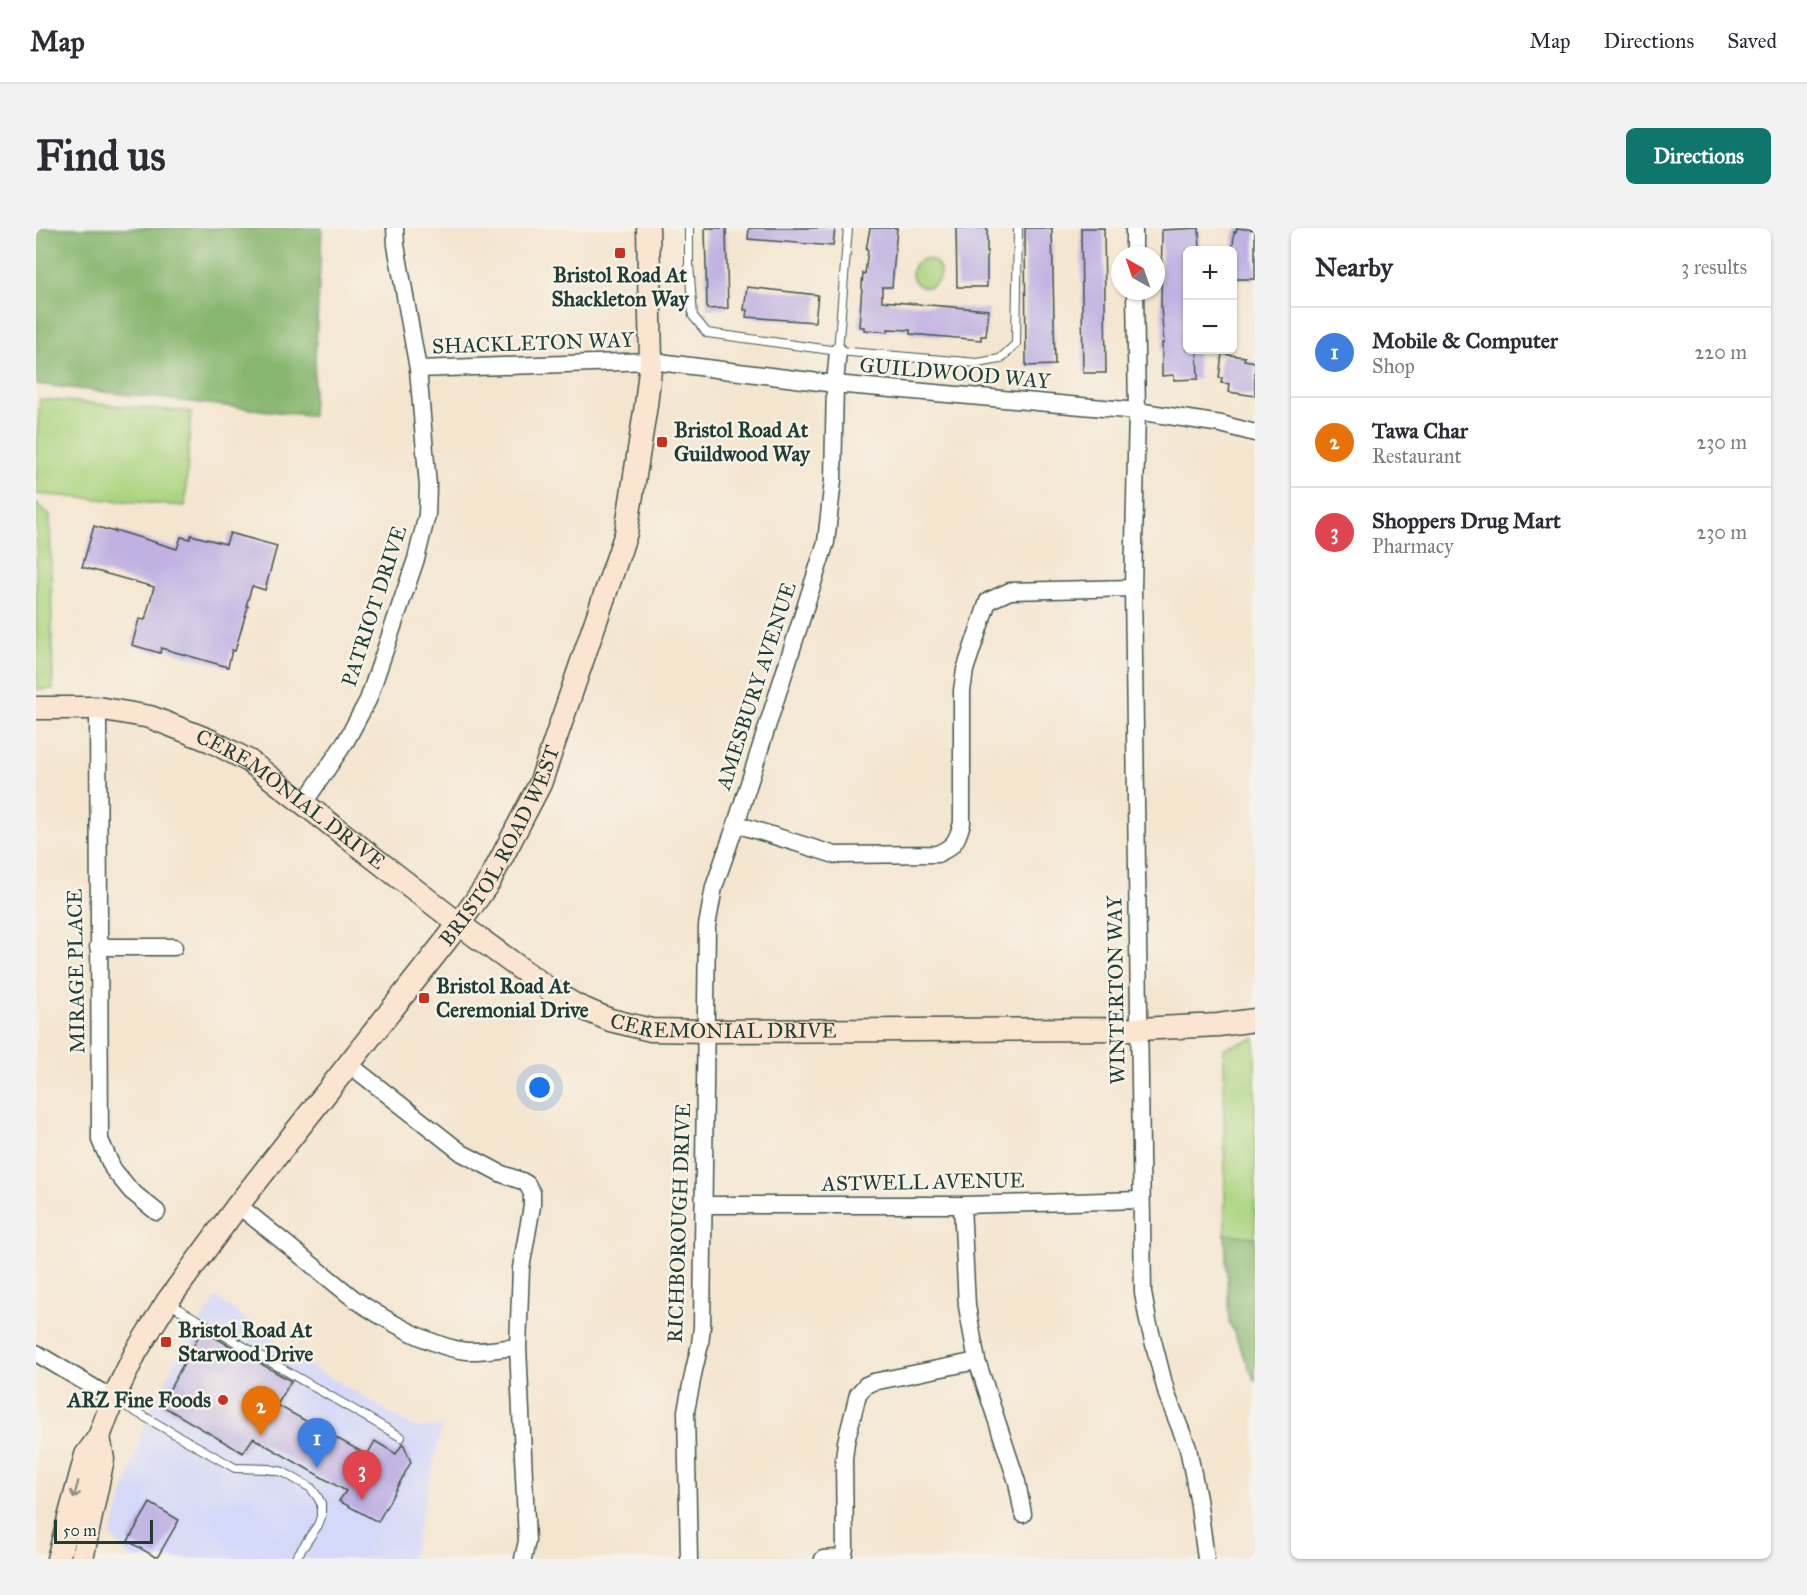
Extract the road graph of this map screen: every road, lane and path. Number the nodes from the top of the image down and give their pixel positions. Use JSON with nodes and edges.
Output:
{"nodes":[{"id":1,"x":395,"y":228,"type":"edge"},
{"id":2,"x":648,"y":228,"type":"edge"},
{"id":3,"x":689,"y":228,"type":"edge"},
{"id":4,"x":849,"y":228,"type":"edge"},
{"id":5,"x":1018,"y":228,"type":"edge"},
{"id":6,"x":1134,"y":228,"type":"edge"},
{"id":7,"x":1134,"y":246,"type":"edge"},
{"id":8,"x":1135,"y":300,"type":"edge"},
{"id":9,"x":838,"y":351,"type":"junction"},
{"id":10,"x":651,"y":361,"type":"junction"},
{"id":11,"x":418,"y":369,"type":"junction"},
{"id":12,"x":835,"y":384,"type":"junction"},
{"id":13,"x":1137,"y":411,"type":"junction"},
{"id":14,"x":1255,"y":433,"type":"edge"},
{"id":15,"x":1133,"y":588,"type":"junction"},
{"id":16,"x":36,"y":708,"type":"edge"},
{"id":17,"x":98,"y":708,"type":"junction"},
{"id":18,"x":304,"y":803,"type":"junction"},
{"id":19,"x":736,"y":824,"type":"junction"},
{"id":20,"x":459,"y":924,"type":"junction"},
{"id":21,"x":98,"y":947,"type":"junction"},
{"id":22,"x":174,"y":947,"type":"dead end"},
{"id":23,"x":1255,"y":1020,"type":"edge"},
{"id":24,"x":1139,"y":1029,"type":"junction"},
{"id":25,"x":706,"y":1031,"type":"junction"},
{"id":26,"x":350,"y":1065,"type":"junction"},
{"id":27,"x":1141,"y":1200,"type":"junction"},
{"id":28,"x":238,"y":1205,"type":"junction"},
{"id":29,"x":705,"y":1205,"type":"junction"},
{"id":30,"x":962,"y":1205,"type":"junction"},
{"id":31,"x":157,"y":1212,"type":"dead end"},
{"id":32,"x":167,"y":1302,"type":"junction"},
{"id":33,"x":518,"y":1347,"type":"junction"},
{"id":34,"x":36,"y":1353,"type":"edge"},
{"id":35,"x":977,"y":1361,"type":"junction"},
{"id":36,"x":113,"y":1399,"type":"junction"},
{"id":37,"x":99,"y":1437,"type":"junction"},
{"id":38,"x":401,"y":1437,"type":"dead end"},
{"id":39,"x":1023,"y":1514,"type":"dead end"},
{"id":40,"x":58,"y":1559,"type":"edge"},
{"id":41,"x":82,"y":1559,"type":"edge"},
{"id":42,"x":295,"y":1559,"type":"edge"},
{"id":43,"x":523,"y":1559,"type":"edge"},
{"id":44,"x":688,"y":1559,"type":"edge"},
{"id":45,"x":823,"y":1559,"type":"edge"},
{"id":46,"x":1206,"y":1559,"type":"edge"}],
"edges":[{"from":1,"to":11,"type":"street","name":"PATRIOT DRIVE"},
{"from":2,"to":10,"type":"street","name":"BRISTOL ROAD WEST"},
{"from":3,"to":9,"type":"lane"},
{"from":4,"to":9,"type":"lane"},
{"from":5,"to":9,"type":"lane"},
{"from":6,"to":7,"type":"street"},
{"from":8,"to":13,"type":"street","name":"WINTERTON WAY"},
{"from":9,"to":12,"type":"street","name":"AMESBURY AVENUE"},
{"from":10,"to":11,"type":"street","name":"SHACKLETON WAY"},
{"from":10,"to":12,"type":"street","name":"GUILDWOOD WAY"},
{"from":10,"to":20,"type":"street","name":"BRISTOL ROAD WEST"},
{"from":11,"to":18,"type":"street","name":"PATRIOT DRIVE"},
{"from":12,"to":13,"type":"street","name":"GUILDWOOD WAY"},
{"from":12,"to":19,"type":"street","name":"AMESBURY AVENUE"},
{"from":13,"to":14,"type":"street","name":"GUILDWOOD WAY"},
{"from":13,"to":15,"type":"street","name":"WINTERTON WAY"},
{"from":15,"to":19,"type":"street"},
{"from":15,"to":24,"type":"street","name":"WINTERTON WAY"},
{"from":16,"to":17,"type":"street","name":"CEREMONIAL DRIVE"},
{"from":17,"to":18,"type":"street","name":"CEREMONIAL DRIVE"},
{"from":17,"to":21,"type":"street","name":"MIRAGE PLACE"},
{"from":18,"to":20,"type":"street","name":"CEREMONIAL DRIVE"},
{"from":19,"to":25,"type":"street","name":"AMESBURY AVENUE"},
{"from":20,"to":25,"type":"street","name":"CEREMONIAL DRIVE"},
{"from":20,"to":26,"type":"street","name":"BRISTOL ROAD WEST"},
{"from":21,"to":22,"type":"street"},
{"from":21,"to":31,"type":"street","name":"MIRAGE PLACE"},
{"from":23,"to":24,"type":"street","name":"CEREMONIAL DRIVE"},
{"from":24,"to":25,"type":"street","name":"CEREMONIAL DRIVE"},
{"from":24,"to":27,"type":"street","name":"WINTERTON WAY"},
{"from":25,"to":29,"type":"street","name":"RICHBOROUGH DRIVE"},
{"from":26,"to":28,"type":"street","name":"BRISTOL ROAD WEST"},
{"from":26,"to":33,"type":"street"},
{"from":27,"to":30,"type":"street","name":"ASTWELL AVENUE"},
{"from":27,"to":46,"type":"street","name":"WINTERTON WAY"},
{"from":28,"to":32,"type":"street","name":"BRISTOL ROAD WEST"},
{"from":28,"to":33,"type":"street"},
{"from":29,"to":30,"type":"street","name":"ASTWELL AVENUE"},
{"from":29,"to":44,"type":"street","name":"RICHBOROUGH DRIVE"},
{"from":30,"to":35,"type":"street"},
{"from":32,"to":36,"type":"street","name":"BRISTOL ROAD WEST"},
{"from":32,"to":38,"type":"lane"},
{"from":33,"to":43,"type":"street"},
{"from":34,"to":36,"type":"street"},
{"from":35,"to":39,"type":"street"},
{"from":35,"to":45,"type":"street"},
{"from":36,"to":37,"type":"street","name":"BRISTOL ROAD WEST"},
{"from":36,"to":42,"type":"lane"},
{"from":37,"to":40,"type":"street","name":"BRISTOL ROAD WEST","one_way":true},
{"from":37,"to":41,"type":"street","name":"BRISTOL ROAD WEST"}]}
